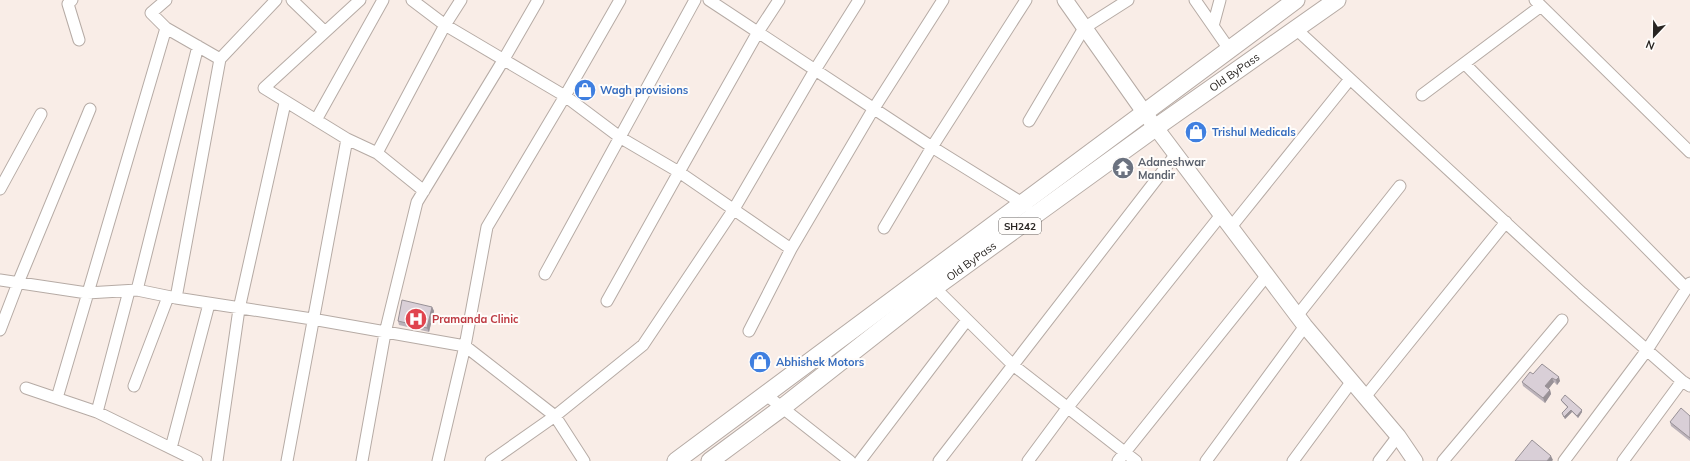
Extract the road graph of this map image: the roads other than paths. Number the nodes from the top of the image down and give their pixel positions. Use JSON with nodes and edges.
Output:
{"nodes":[{"id":1,"x":72,"y":0,"type":"edge"},
{"id":2,"x":166,"y":0,"type":"edge"},
{"id":3,"x":276,"y":0,"type":"edge"},
{"id":4,"x":292,"y":0,"type":"edge"},
{"id":5,"x":360,"y":0,"type":"edge"},
{"id":6,"x":383,"y":0,"type":"edge"},
{"id":7,"x":412,"y":0,"type":"edge"},
{"id":8,"x":461,"y":0,"type":"edge"},
{"id":9,"x":538,"y":0,"type":"edge"},
{"id":10,"x":620,"y":0,"type":"edge"},
{"id":11,"x":695,"y":0,"type":"edge"},
{"id":12,"x":709,"y":0,"type":"edge"},
{"id":13,"x":779,"y":0,"type":"edge"},
{"id":14,"x":859,"y":0,"type":"edge"},
{"id":15,"x":943,"y":0,"type":"edge"},
{"id":16,"x":1026,"y":0,"type":"edge"},
{"id":17,"x":1065,"y":0,"type":"edge"},
{"id":18,"x":1128,"y":0,"type":"edge"},
{"id":19,"x":1195,"y":0,"type":"edge"},
{"id":20,"x":1220,"y":0,"type":"edge"},
{"id":21,"x":1296,"y":0,"type":"edge"},
{"id":22,"x":1337,"y":0,"type":"edge"},
{"id":23,"x":1538,"y":3,"type":"edge"},
{"id":24,"x":445,"y":25,"type":"junction"},
{"id":25,"x":1213,"y":26,"type":"junction"},
{"id":26,"x":166,"y":28,"type":"junction"},
{"id":27,"x":1084,"y":28,"type":"junction"},
{"id":28,"x":1296,"y":29,"type":"junction"},
{"id":29,"x":324,"y":31,"type":"junction"},
{"id":30,"x":758,"y":32,"type":"junction"},
{"id":31,"x":79,"y":40,"type":"dead end"},
{"id":32,"x":198,"y":46,"type":"junction"},
{"id":33,"x":1229,"y":49,"type":"junction"},
{"id":34,"x":220,"y":59,"type":"junction"},
{"id":35,"x":504,"y":59,"type":"junction"},
{"id":36,"x":1465,"y":64,"type":"junction"},
{"id":37,"x":815,"y":70,"type":"junction"},
{"id":38,"x":1350,"y":79,"type":"junction"},
{"id":39,"x":1422,"y":95,"type":"dead end"},
{"id":40,"x":565,"y":96,"type":"junction"},
{"id":41,"x":285,"y":103,"type":"junction"},
{"id":42,"x":874,"y":108,"type":"junction"},
{"id":43,"x":90,"y":109,"type":"dead end"},
{"id":44,"x":1144,"y":112,"type":"junction"},
{"id":45,"x":41,"y":114,"type":"dead end"},
{"id":46,"x":316,"y":120,"type":"junction"},
{"id":47,"x":1029,"y":121,"type":"dead end"},
{"id":48,"x":1156,"y":128,"type":"junction"},
{"id":49,"x":620,"y":138,"type":"junction"},
{"id":50,"x":347,"y":139,"type":"junction"},
{"id":51,"x":932,"y":147,"type":"junction"},
{"id":52,"x":1690,"y":152,"type":"edge"},
{"id":53,"x":377,"y":153,"type":"junction"},
{"id":54,"x":1176,"y":154,"type":"junction"},
{"id":55,"x":679,"y":172,"type":"junction"},
{"id":56,"x":1400,"y":186,"type":"dead end"},
{"id":57,"x":0,"y":189,"type":"edge"},
{"id":58,"x":424,"y":191,"type":"junction"},
{"id":59,"x":1022,"y":202,"type":"junction"},
{"id":60,"x":734,"y":209,"type":"junction"},
{"id":61,"x":1037,"y":214,"type":"junction"},
{"id":62,"x":1221,"y":215,"type":"junction"},
{"id":63,"x":1506,"y":222,"type":"junction"},
{"id":64,"x":1231,"y":227,"type":"junction"},
{"id":65,"x":884,"y":228,"type":"dead end"},
{"id":66,"x":791,"y":249,"type":"junction"},
{"id":67,"x":545,"y":274,"type":"dead end"},
{"id":68,"x":1266,"y":275,"type":"junction"},
{"id":69,"x":0,"y":280,"type":"edge"},
{"id":70,"x":929,"y":282,"type":"junction"},
{"id":71,"x":18,"y":283,"type":"junction"},
{"id":72,"x":1688,"y":285,"type":"edge"},
{"id":73,"x":133,"y":290,"type":"junction"},
{"id":74,"x":87,"y":292,"type":"junction"},
{"id":75,"x":172,"y":298,"type":"junction"},
{"id":76,"x":607,"y":301,"type":"dead end"},
{"id":77,"x":209,"y":304,"type":"junction"},
{"id":78,"x":239,"y":309,"type":"junction"},
{"id":79,"x":312,"y":320,"type":"junction"},
{"id":80,"x":967,"y":320,"type":"junction"},
{"id":81,"x":1562,"y":320,"type":"dead end"},
{"id":82,"x":1301,"y":321,"type":"junction"},
{"id":83,"x":0,"y":330,"type":"edge"},
{"id":84,"x":749,"y":331,"type":"dead end"},
{"id":85,"x":385,"y":333,"type":"junction"},
{"id":86,"x":465,"y":346,"type":"junction"},
{"id":87,"x":1647,"y":350,"type":"junction"},
{"id":88,"x":1014,"y":365,"type":"junction"},
{"id":89,"x":1352,"y":381,"type":"junction"},
{"id":90,"x":1686,"y":383,"type":"edge"},
{"id":91,"x":134,"y":386,"type":"dead end"},
{"id":92,"x":26,"y":388,"type":"dead end"},
{"id":93,"x":765,"y":394,"type":"junction"},
{"id":94,"x":1365,"y":397,"type":"junction"},
{"id":95,"x":57,"y":398,"type":"junction"},
{"id":96,"x":783,"y":407,"type":"junction"},
{"id":97,"x":1068,"y":407,"type":"junction"},
{"id":98,"x":96,"y":412,"type":"junction"},
{"id":99,"x":555,"y":416,"type":"junction"},
{"id":100,"x":1398,"y":436,"type":"junction"},
{"id":101,"x":171,"y":448,"type":"junction"},
{"id":102,"x":1122,"y":457,"type":"edge"},
{"id":103,"x":197,"y":461,"type":"edge"},
{"id":104,"x":217,"y":461,"type":"edge"},
{"id":105,"x":287,"y":461,"type":"edge"},
{"id":106,"x":362,"y":461,"type":"edge"},
{"id":107,"x":438,"y":461,"type":"edge"},
{"id":108,"x":491,"y":461,"type":"edge"},
{"id":109,"x":584,"y":461,"type":"edge"},
{"id":110,"x":676,"y":461,"type":"edge"},
{"id":111,"x":710,"y":461,"type":"edge"},
{"id":112,"x":850,"y":461,"type":"edge"},
{"id":113,"x":860,"y":461,"type":"edge"},
{"id":114,"x":939,"y":461,"type":"edge"},
{"id":115,"x":1028,"y":461,"type":"edge"},
{"id":116,"x":1136,"y":461,"type":"edge"},
{"id":117,"x":1206,"y":461,"type":"edge"},
{"id":118,"x":1293,"y":461,"type":"edge"},
{"id":119,"x":1379,"y":461,"type":"edge"},
{"id":120,"x":1415,"y":461,"type":"edge"},
{"id":121,"x":1443,"y":461,"type":"edge"},
{"id":122,"x":1564,"y":461,"type":"edge"},
{"id":123,"x":1623,"y":461,"type":"edge"}],
"edges":[{"from":1,"to":31,"type":"street"},
{"from":2,"to":26,"type":"street"},
{"from":3,"to":34,"type":"street"},
{"from":4,"to":29,"type":"street"},
{"from":5,"to":29,"type":"street"},
{"from":6,"to":46,"type":"street"},
{"from":7,"to":24,"type":"street"},
{"from":8,"to":24,"type":"street"},
{"from":9,"to":35,"type":"street"},
{"from":10,"to":40,"type":"street"},
{"from":11,"to":49,"type":"street"},
{"from":12,"to":30,"type":"street"},
{"from":13,"to":30,"type":"street"},
{"from":14,"to":37,"type":"street"},
{"from":15,"to":42,"type":"street"},
{"from":16,"to":51,"type":"street"},
{"from":17,"to":27,"type":"main road"},
{"from":18,"to":27,"type":"street"},
{"from":19,"to":25,"type":"street"},
{"from":20,"to":25,"type":"street"},
{"from":21,"to":33,"type":"main road","name":"Old ByPass","number":"SH242"},
{"from":22,"to":28,"type":"main road","name":"Old ByPass","number":"SH242"},
{"from":23,"to":36,"type":"street"},
{"from":23,"to":52,"type":"street"},
{"from":24,"to":35,"type":"street"},
{"from":24,"to":53,"type":"street"},
{"from":25,"to":33,"type":"street"},
{"from":26,"to":32,"type":"street"},
{"from":26,"to":74,"type":"street"},
{"from":27,"to":44,"type":"main road"},
{"from":27,"to":47,"type":"street"},
{"from":28,"to":38,"type":"street"},
{"from":28,"to":48,"type":"main road","name":"Old ByPass","number":"SH242"},
{"from":29,"to":41,"type":"street"},
{"from":30,"to":37,"type":"street"},
{"from":30,"to":55,"type":"street"},
{"from":32,"to":34,"type":"street"},
{"from":32,"to":73,"type":"street"},
{"from":33,"to":44,"type":"main road","name":"Old ByPass","number":"SH242"},
{"from":34,"to":75,"type":"street"},
{"from":35,"to":40,"type":"street"},
{"from":35,"to":58,"type":"street"},
{"from":36,"to":39,"type":"street"},
{"from":36,"to":72,"type":"street"},
{"from":37,"to":42,"type":"street"},
{"from":37,"to":60,"type":"street"},
{"from":38,"to":63,"type":"street"},
{"from":38,"to":64,"type":"street"},
{"from":40,"to":49,"type":"street"},
{"from":40,"to":86,"type":"street"},
{"from":41,"to":46,"type":"street"},
{"from":41,"to":78,"type":"street"},
{"from":42,"to":51,"type":"street"},
{"from":42,"to":66,"type":"street"},
{"from":43,"to":71,"type":"street"},
{"from":44,"to":48,"type":"main road"},
{"from":44,"to":59,"type":"main road","name":"Old ByPass","number":"SH242"},
{"from":45,"to":57,"type":"street"},
{"from":46,"to":50,"type":"street"},
{"from":48,"to":54,"type":"main road"},
{"from":48,"to":61,"type":"main road","name":"Old ByPass","number":"SH242"},
{"from":49,"to":55,"type":"street"},
{"from":49,"to":67,"type":"street"},
{"from":50,"to":53,"type":"street"},
{"from":50,"to":79,"type":"street"},
{"from":51,"to":59,"type":"street"},
{"from":51,"to":65,"type":"street"},
{"from":53,"to":58,"type":"street"},
{"from":54,"to":62,"type":"main road"},
{"from":54,"to":88,"type":"street"},
{"from":55,"to":60,"type":"street"},
{"from":55,"to":76,"type":"street"},
{"from":56,"to":82,"type":"street"},
{"from":58,"to":85,"type":"street"},
{"from":59,"to":61,"type":"street"},
{"from":59,"to":70,"type":"main road","name":"Old ByPass","number":"SH242"},
{"from":60,"to":66,"type":"street"},
{"from":60,"to":99,"type":"street"},
{"from":61,"to":70,"type":"main road","name":"Old ByPass","number":"SH242"},
{"from":62,"to":64,"type":"main road"},
{"from":62,"to":97,"type":"street"},
{"from":63,"to":87,"type":"street"},
{"from":63,"to":94,"type":"street"},
{"from":64,"to":68,"type":"main road"},
{"from":66,"to":84,"type":"street"},
{"from":68,"to":82,"type":"main road"},
{"from":68,"to":102,"type":"street"},
{"from":69,"to":71,"type":"street"},
{"from":70,"to":80,"type":"street"},
{"from":70,"to":93,"type":"main road","name":"Old ByPass","number":"SH242"},
{"from":70,"to":96,"type":"main road","name":"Old ByPass","number":"SH242"},
{"from":71,"to":74,"type":"street"},
{"from":71,"to":83,"type":"street"},
{"from":72,"to":87,"type":"street"},
{"from":73,"to":74,"type":"street"},
{"from":73,"to":75,"type":"street"},
{"from":73,"to":98,"type":"street"},
{"from":74,"to":95,"type":"street"},
{"from":75,"to":77,"type":"street"},
{"from":75,"to":91,"type":"street"},
{"from":77,"to":78,"type":"street"},
{"from":77,"to":101,"type":"street"},
{"from":78,"to":79,"type":"street"},
{"from":78,"to":104,"type":"street"},
{"from":79,"to":85,"type":"street"},
{"from":79,"to":105,"type":"street"},
{"from":80,"to":88,"type":"street"},
{"from":80,"to":113,"type":"street"},
{"from":81,"to":121,"type":"street"},
{"from":82,"to":89,"type":"main road"},
{"from":82,"to":117,"type":"street"},
{"from":85,"to":86,"type":"street"},
{"from":85,"to":106,"type":"street"},
{"from":86,"to":99,"type":"street"},
{"from":86,"to":107,"type":"street"},
{"from":87,"to":90,"type":"street"},
{"from":87,"to":122,"type":"street"},
{"from":88,"to":97,"type":"street"},
{"from":88,"to":114,"type":"street"},
{"from":89,"to":94,"type":"main road"},
{"from":89,"to":118,"type":"street"},
{"from":90,"to":123,"type":"street"},
{"from":92,"to":95,"type":"street"},
{"from":93,"to":96,"type":"street"},
{"from":93,"to":110,"type":"main road","name":"Old ByPass","number":"SH242"},
{"from":94,"to":100,"type":"main road"},
{"from":95,"to":98,"type":"street"},
{"from":96,"to":111,"type":"main road","name":"Old ByPass","number":"SH242"},
{"from":96,"to":112,"type":"street"},
{"from":97,"to":102,"type":"street"},
{"from":97,"to":115,"type":"street"},
{"from":98,"to":101,"type":"street"},
{"from":99,"to":108,"type":"street"},
{"from":99,"to":109,"type":"street"},
{"from":100,"to":119,"type":"street"},
{"from":100,"to":120,"type":"main road"},
{"from":101,"to":103,"type":"street"},
{"from":102,"to":116,"type":"street"}]}
